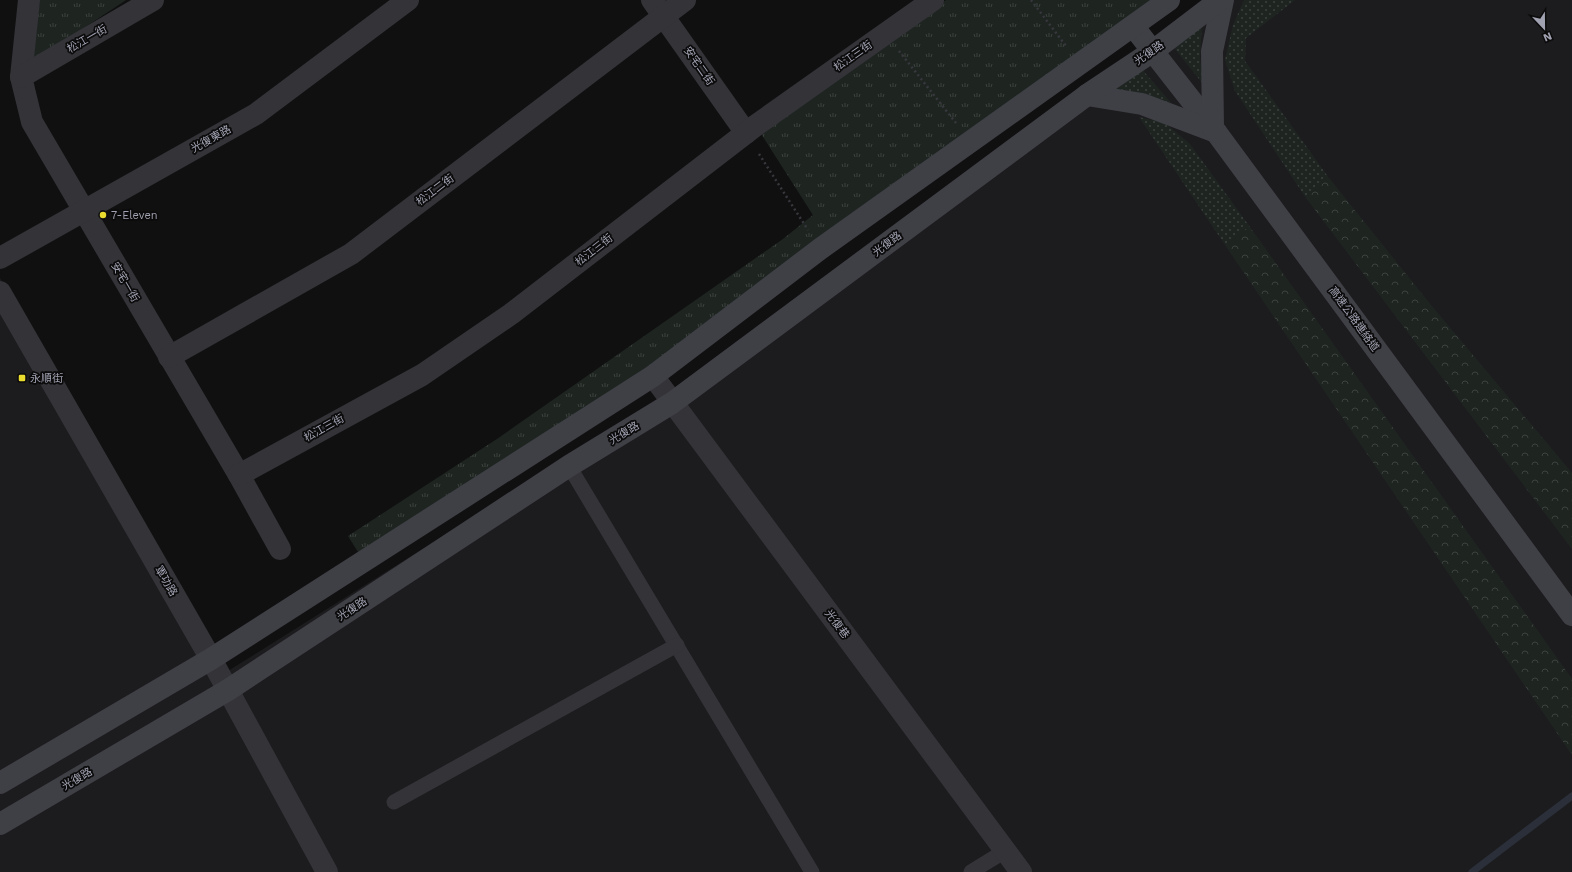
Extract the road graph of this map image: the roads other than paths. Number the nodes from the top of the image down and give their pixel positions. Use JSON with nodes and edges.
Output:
{"nodes":[{"id":1,"x":29,"y":0,"type":"edge"},
{"id":2,"x":152,"y":0,"type":"edge"},
{"id":3,"x":408,"y":0,"type":"edge"},
{"id":4,"x":685,"y":0,"type":"edge"},
{"id":5,"x":933,"y":0,"type":"edge"},
{"id":6,"x":1170,"y":0,"type":"edge"},
{"id":7,"x":1221,"y":0,"type":"edge"},
{"id":8,"x":658,"y":8,"type":"edge"},
{"id":9,"x":1133,"y":26,"type":"junction"},
{"id":10,"x":1153,"y":51,"type":"junction"},
{"id":11,"x":21,"y":77,"type":"junction"},
{"id":12,"x":1087,"y":95,"type":"junction"},
{"id":13,"x":1214,"y":130,"type":"junction"},
{"id":14,"x":746,"y":133,"type":"junction"},
{"id":15,"x":84,"y":211,"type":"junction"},
{"id":16,"x":0,"y":258,"type":"edge"},
{"id":17,"x":0,"y":292,"type":"edge"},
{"id":18,"x":169,"y":357,"type":"junction"},
{"id":19,"x":653,"y":376,"type":"junction"},
{"id":20,"x":672,"y":403,"type":"junction"},
{"id":21,"x":569,"y":466,"type":"junction"},
{"id":22,"x":239,"y":475,"type":"junction"},
{"id":23,"x":280,"y":549,"type":"dead end"},
{"id":24,"x":1572,"y":615,"type":"edge"},
{"id":25,"x":677,"y":645,"type":"junction"},
{"id":26,"x":211,"y":659,"type":"junction"},
{"id":27,"x":228,"y":690,"type":"junction"},
{"id":28,"x":0,"y":783,"type":"edge"},
{"id":29,"x":394,"y":802,"type":"dead end"},
{"id":30,"x":0,"y":824,"type":"edge"},
{"id":31,"x":1005,"y":851,"type":"junction"},
{"id":32,"x":327,"y":872,"type":"edge"},
{"id":33,"x":812,"y":872,"type":"edge"},
{"id":34,"x":971,"y":872,"type":"edge"},
{"id":35,"x":1021,"y":872,"type":"edge"}],
"edges":[{"from":1,"to":11,"type":"street","name":"安宅一街"},
{"from":2,"to":11,"type":"street","name":"松江一街"},
{"from":3,"to":15,"type":"street","name":"光復東路"},
{"from":4,"to":8,"type":"street","name":"松江二街"},
{"from":5,"to":14,"type":"street","name":"松江三街"},
{"from":6,"to":9,"type":"street"},
{"from":7,"to":10,"type":"street","name":"光復路"},
{"from":7,"to":13,"type":"street"},
{"from":8,"to":14,"type":"street","name":"安宅二街"},
{"from":8,"to":18,"type":"street","name":"松江二街"},
{"from":9,"to":10,"type":"street","name":"高速公路連絡道"},
{"from":9,"to":19,"type":"street"},
{"from":10,"to":12,"type":"street","name":"光復路"},
{"from":10,"to":13,"type":"street","name":"高速公路連絡道"},
{"from":11,"to":15,"type":"street","name":"安宅一街"},
{"from":12,"to":13,"type":"street"},
{"from":12,"to":20,"type":"street","name":"光復路"},
{"from":13,"to":24,"type":"street","name":"高速公路連絡道"},
{"from":14,"to":22,"type":"street","name":"松江三街"},
{"from":15,"to":16,"type":"street","name":"光復東路"},
{"from":15,"to":18,"type":"street","name":"安宅一街"},
{"from":17,"to":26,"type":"street","name":"軍功路"},
{"from":18,"to":22,"type":"street","name":"安宅一街"},
{"from":19,"to":20,"type":"street","name":"光復巷"},
{"from":19,"to":26,"type":"street"},
{"from":20,"to":21,"type":"street","name":"光復路"},
{"from":20,"to":31,"type":"street","name":"光復巷"},
{"from":21,"to":25,"type":"lane"},
{"from":21,"to":27,"type":"street","name":"光復路"},
{"from":22,"to":23,"type":"street","name":"安宅一街"},
{"from":25,"to":29,"type":"lane"},
{"from":25,"to":33,"type":"lane"},
{"from":26,"to":27,"type":"street","name":"軍功路"},
{"from":26,"to":28,"type":"street"},
{"from":27,"to":30,"type":"street","name":"光復路"},
{"from":27,"to":32,"type":"street","name":"軍功路"},
{"from":31,"to":34,"type":"lane"},
{"from":31,"to":35,"type":"street","name":"光復巷"}]}
